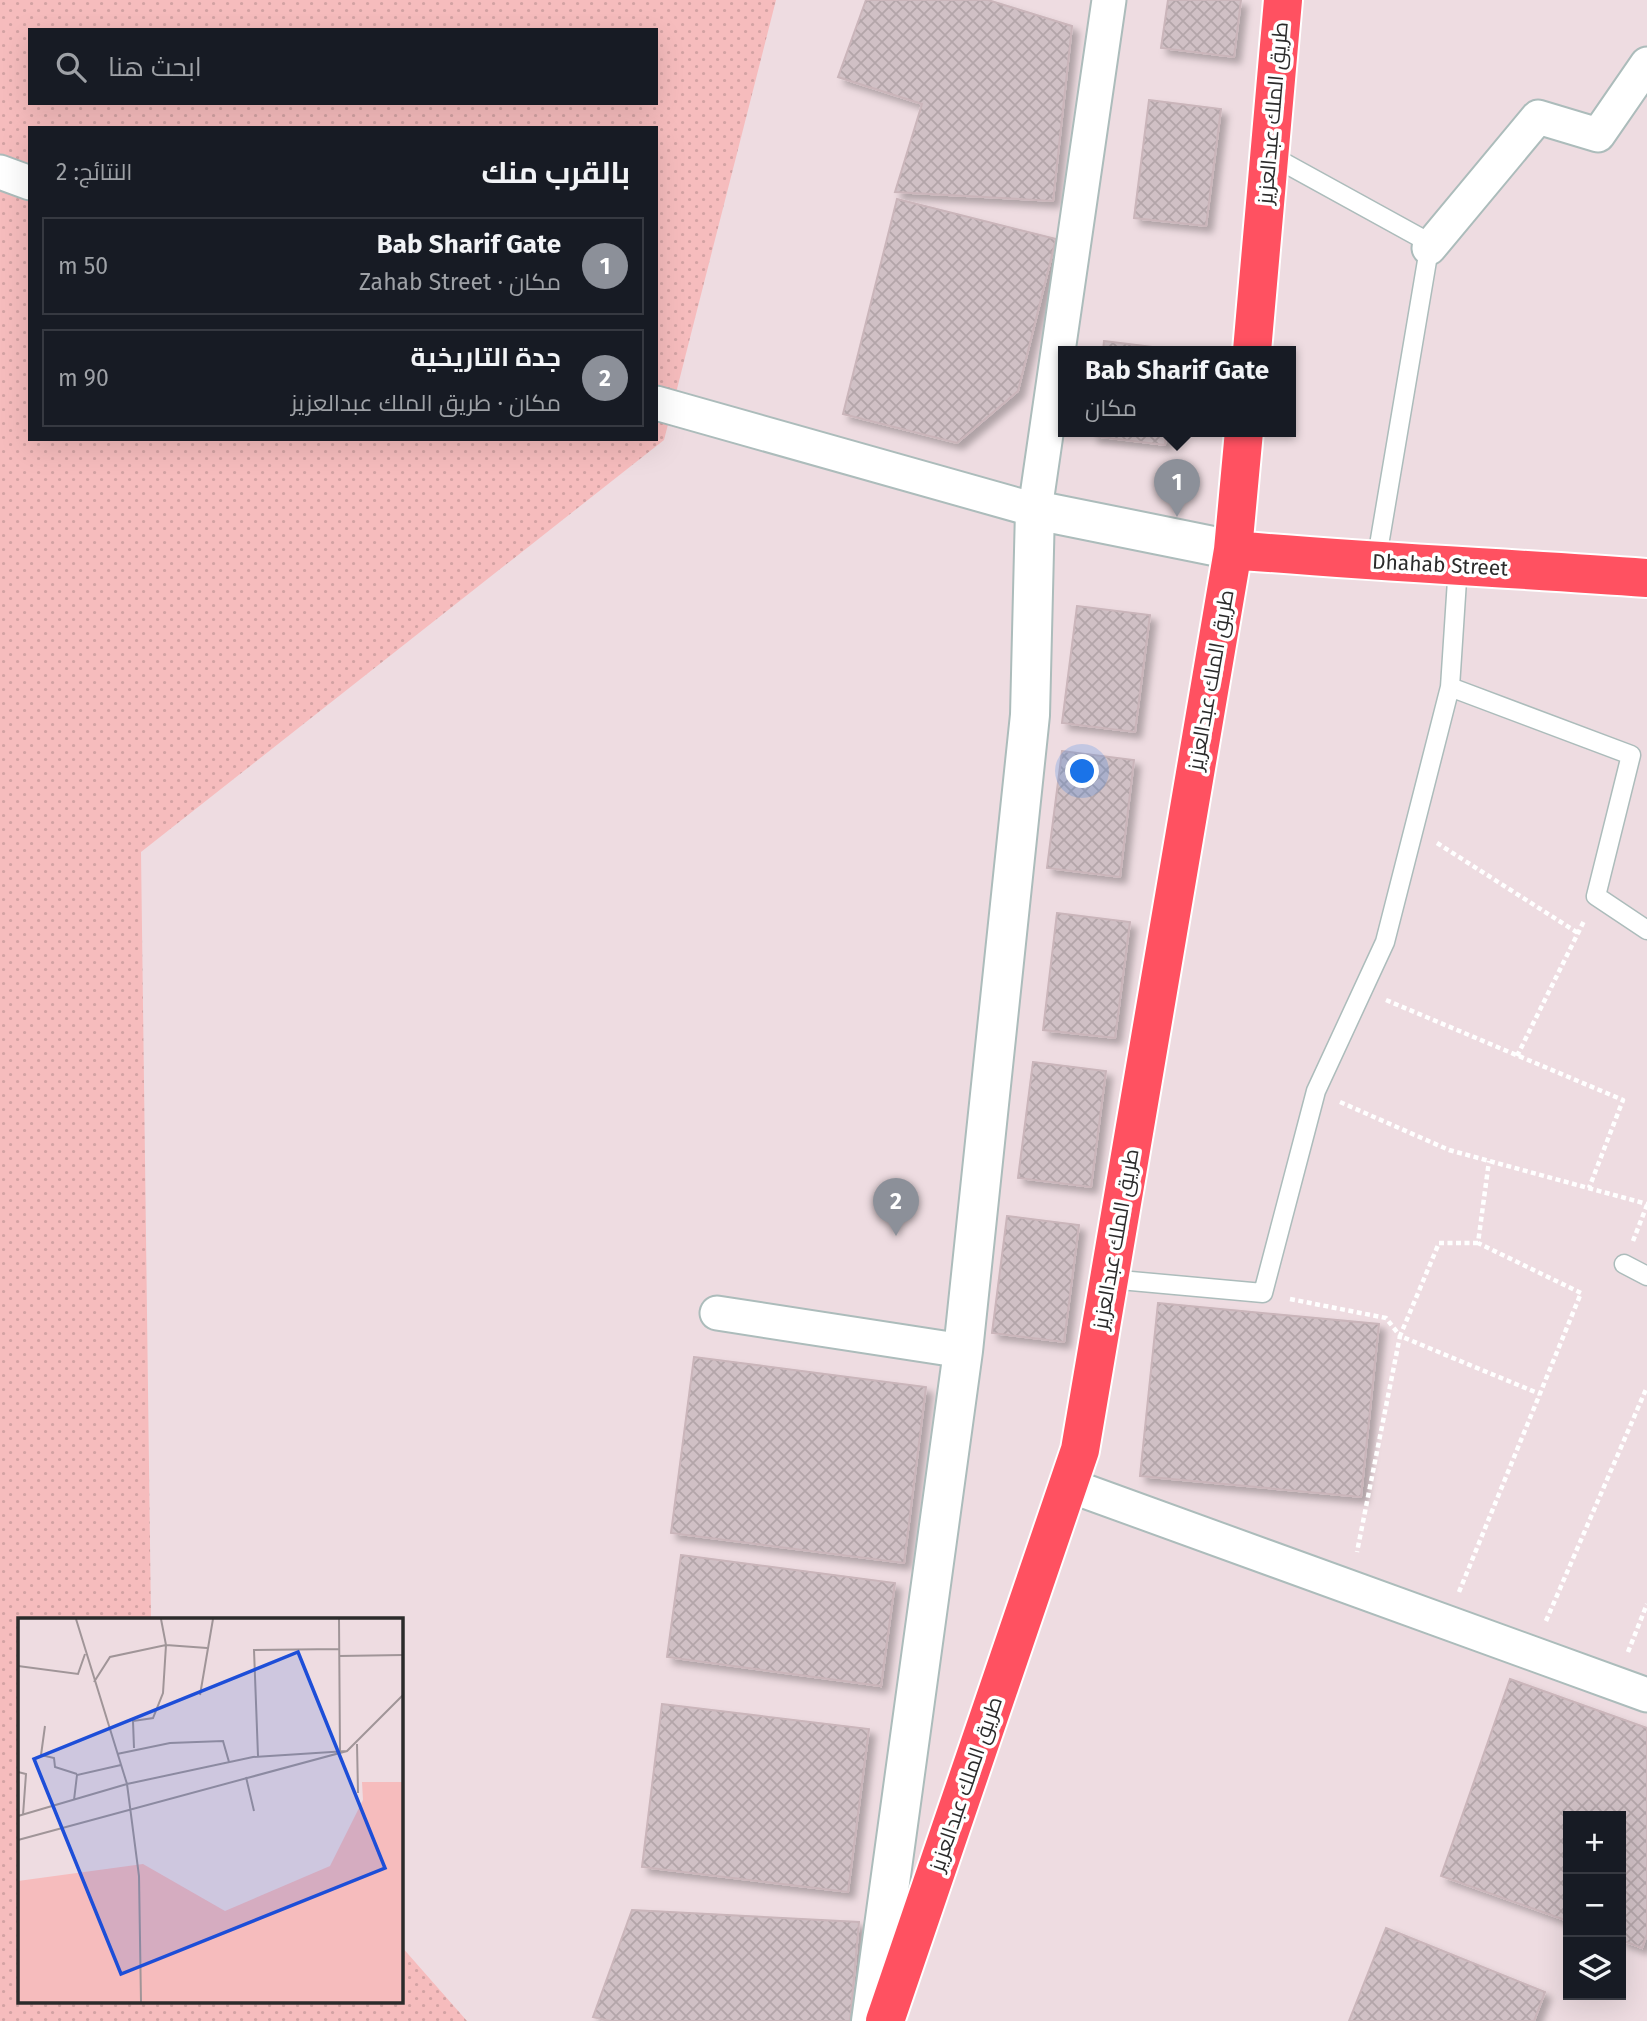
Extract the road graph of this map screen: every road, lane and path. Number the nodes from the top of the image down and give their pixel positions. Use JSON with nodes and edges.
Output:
{"nodes":[{"id":1,"x":1109,"y":0,"type":"edge"},
{"id":2,"x":1283,"y":0,"type":"edge"},
{"id":3,"x":1647,"y":64,"type":"edge"},
{"id":4,"x":1270,"y":155,"type":"junction"},
{"id":5,"x":0,"y":172,"type":"edge"},
{"id":6,"x":28,"y":182,"type":"edge"},
{"id":7,"x":1429,"y":248,"type":"junction"},
{"id":8,"x":1059,"y":346,"type":"edge"},
{"id":9,"x":1252,"y":346,"type":"edge"},
{"id":10,"x":1058,"y":351,"type":"edge"},
{"id":11,"x":658,"y":404,"type":"edge"},
{"id":12,"x":1243,"y":437,"type":"edge"},
{"id":13,"x":1035,"y":510,"type":"junction"},
{"id":14,"x":1233,"y":550,"type":"junction"},
{"id":15,"x":1376,"y":563,"type":"junction"},
{"id":16,"x":1458,"y":565,"type":"junction"},
{"id":17,"x":1647,"y":578,"type":"edge"},
{"id":18,"x":1450,"y":687,"type":"junction"},
{"id":19,"x":1414,"y":828,"type":"junction"},
{"id":20,"x":1597,"y":896,"type":"junction"},
{"id":21,"x":1647,"y":930,"type":"edge"},
{"id":22,"x":1578,"y":933,"type":"junction"},
{"id":23,"x":1363,"y":990,"type":"junction"},
{"id":24,"x":1517,"y":1056,"type":"junction"},
{"id":25,"x":1315,"y":1091,"type":"junction"},
{"id":26,"x":1489,"y":1161,"type":"junction"},
{"id":27,"x":1589,"y":1188,"type":"junction"},
{"id":28,"x":1647,"y":1205,"type":"edge"},
{"id":29,"x":1478,"y":1243,"type":"junction"},
{"id":30,"x":1624,"y":1264,"type":"joint"},
{"id":31,"x":1647,"y":1276,"type":"edge"},
{"id":32,"x":1109,"y":1279,"type":"junction"},
{"id":33,"x":1263,"y":1293,"type":"junction"},
{"id":34,"x":717,"y":1313,"type":"dead end"},
{"id":35,"x":1400,"y":1336,"type":"junction"},
{"id":36,"x":963,"y":1352,"type":"junction"},
{"id":37,"x":1647,"y":1387,"type":"edge"},
{"id":38,"x":1539,"y":1394,"type":"junction"},
{"id":39,"x":1068,"y":1485,"type":"junction"},
{"id":40,"x":1350,"y":1587,"type":"junction"},
{"id":41,"x":1647,"y":1604,"type":"edge"},
{"id":42,"x":1447,"y":1623,"type":"junction"},
{"id":43,"x":1532,"y":1654,"type":"junction"},
{"id":44,"x":1616,"y":1684,"type":"junction"},
{"id":45,"x":1647,"y":1695,"type":"edge"},
{"id":46,"x":871,"y":2021,"type":"edge"},
{"id":47,"x":884,"y":2021,"type":"edge"}],
"edges":[{"from":1,"to":8,"type":"street"},
{"from":2,"to":4,"type":"main road","name":"طريق الملك عبدالعزيز"},
{"from":3,"to":7,"type":"street"},
{"from":4,"to":7,"type":"lane"},
{"from":4,"to":9,"type":"main road","name":"طريق الملك عبدالعزيز"},
{"from":5,"to":6,"type":"street"},
{"from":7,"to":15,"type":"lane"},
{"from":10,"to":13,"type":"street"},
{"from":11,"to":13,"type":"street"},
{"from":12,"to":14,"type":"main road","name":"طريق الملك عبدالعزيز"},
{"from":13,"to":14,"type":"street"},
{"from":13,"to":36,"type":"street"},
{"from":14,"to":15,"type":"main road","name":"Dhahab Street"},
{"from":14,"to":32,"type":"main road","name":"طريق الملك عبدالعزيز"},
{"from":15,"to":16,"type":"main road","name":"Dhahab Street"},
{"from":16,"to":17,"type":"main road","name":"Dhahab Street"},
{"from":16,"to":18,"type":"lane"},
{"from":18,"to":19,"type":"lane"},
{"from":18,"to":20,"type":"lane"},
{"from":19,"to":22,"type":"path"},
{"from":19,"to":23,"type":"lane"},
{"from":20,"to":21,"type":"lane"},
{"from":20,"to":22,"type":"path"},
{"from":22,"to":24,"type":"path"},
{"from":23,"to":24,"type":"path"},
{"from":23,"to":25,"type":"lane"},
{"from":24,"to":27,"type":"path"},
{"from":25,"to":26,"type":"path"},
{"from":25,"to":33,"type":"lane"},
{"from":26,"to":27,"type":"path"},
{"from":26,"to":29,"type":"path"},
{"from":27,"to":28,"type":"path"},
{"from":28,"to":30,"type":"path"},
{"from":29,"to":35,"type":"path"},
{"from":29,"to":38,"type":"path"},
{"from":30,"to":31,"type":"lane"},
{"from":32,"to":33,"type":"lane"},
{"from":32,"to":39,"type":"main road","name":"طريق الملك عبدالعزيز"},
{"from":33,"to":35,"type":"path"},
{"from":34,"to":36,"type":"street"},
{"from":35,"to":38,"type":"path"},
{"from":35,"to":40,"type":"path"},
{"from":36,"to":46,"type":"street"},
{"from":37,"to":43,"type":"path"},
{"from":38,"to":42,"type":"path"},
{"from":39,"to":40,"type":"street"},
{"from":39,"to":47,"type":"main road","name":"طريق الملك عبدالعزيز"},
{"from":40,"to":42,"type":"street"},
{"from":41,"to":44,"type":"path"},
{"from":42,"to":43,"type":"street"},
{"from":43,"to":44,"type":"street"},
{"from":44,"to":45,"type":"street"}]}
